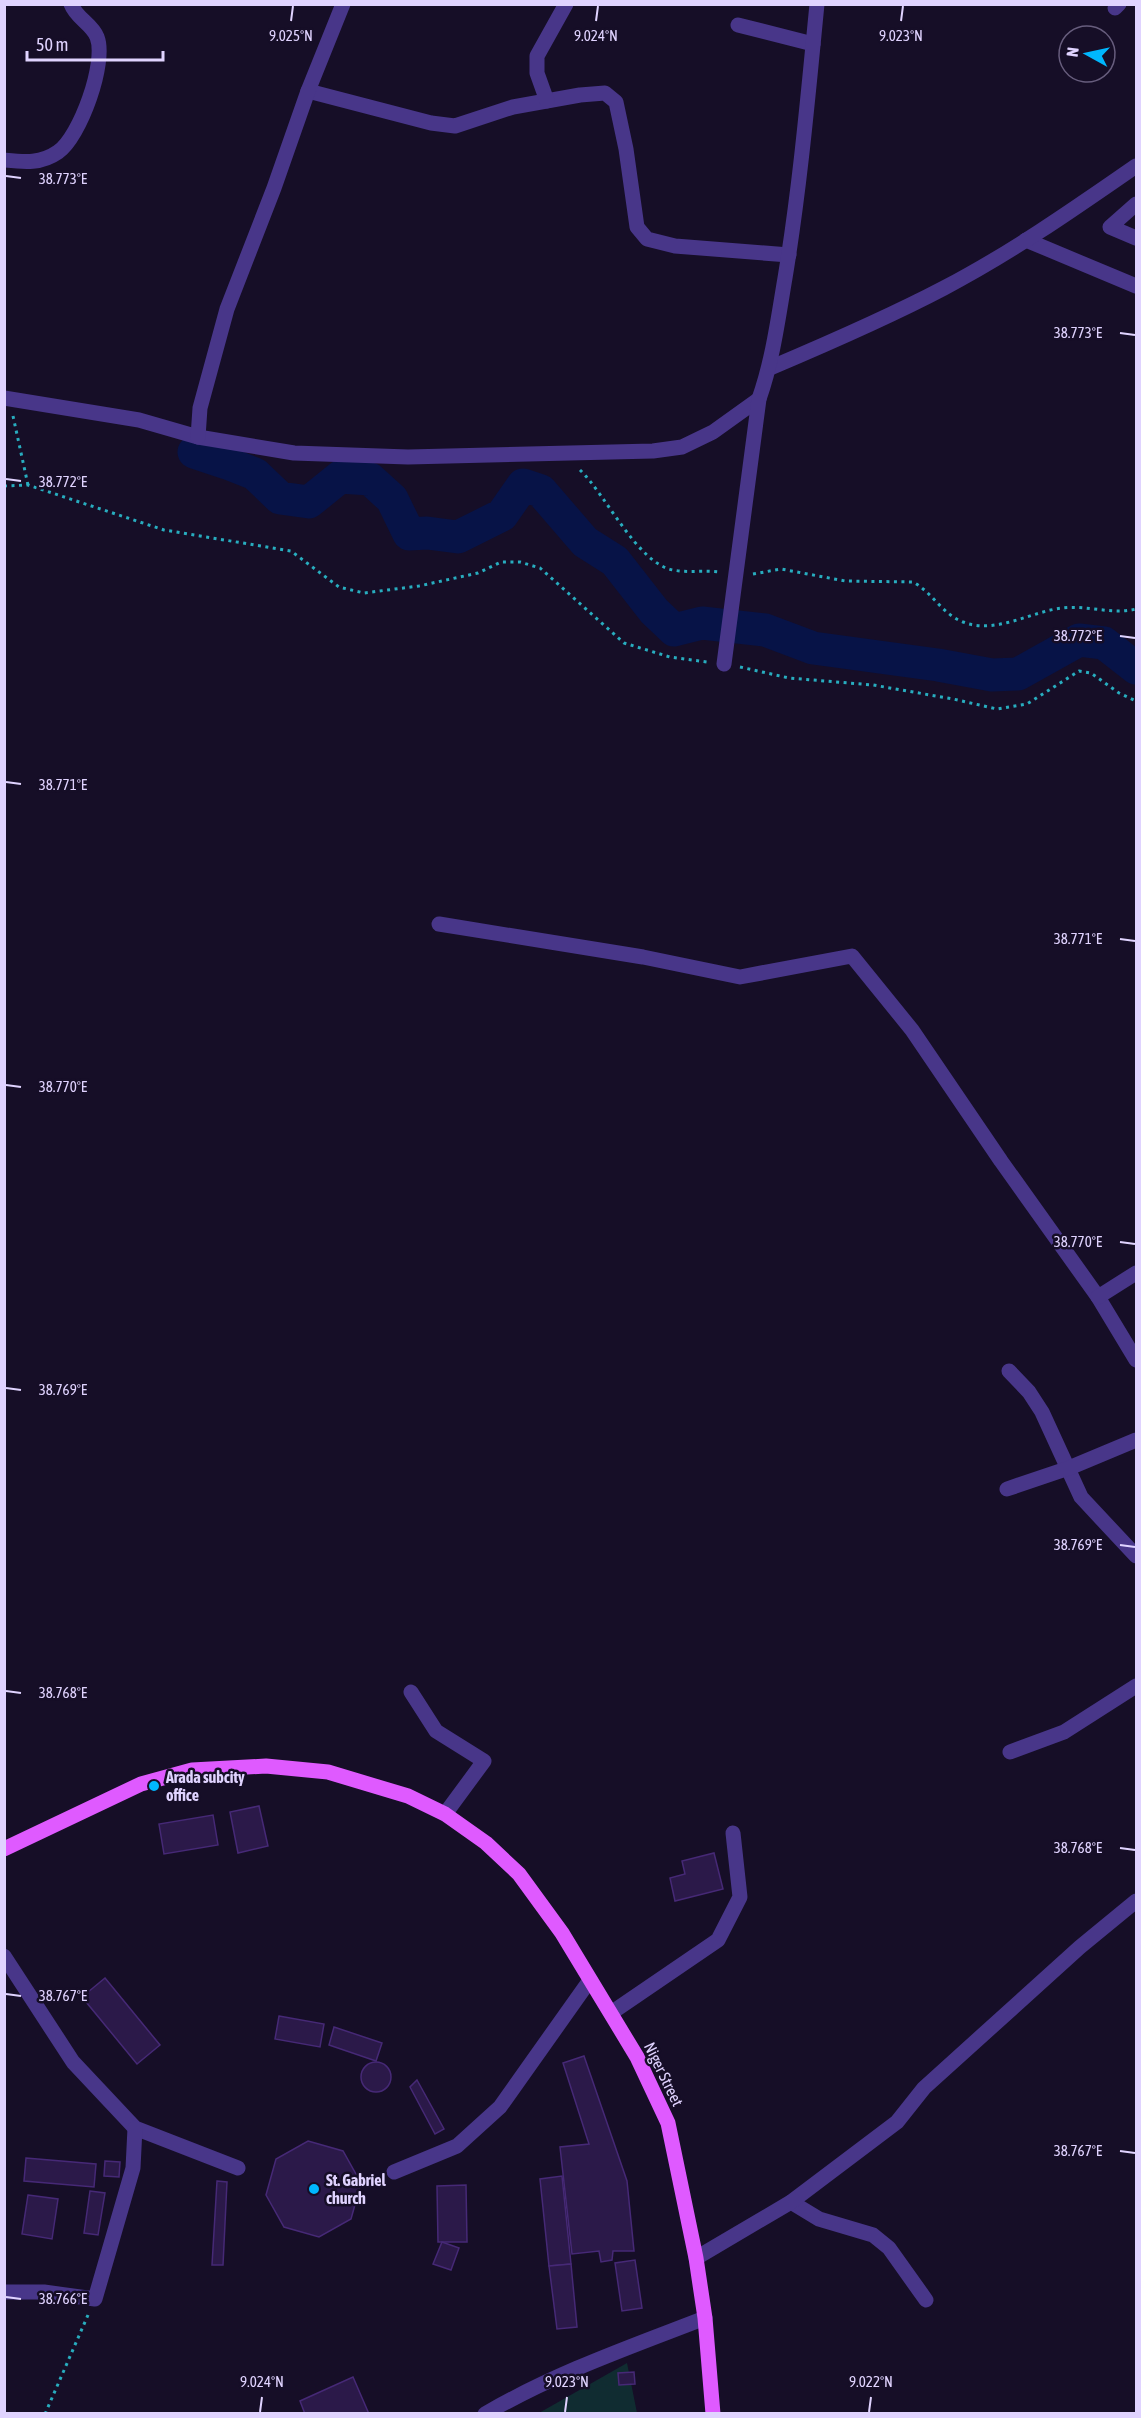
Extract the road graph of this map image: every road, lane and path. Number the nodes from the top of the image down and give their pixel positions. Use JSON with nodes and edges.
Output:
{"nodes":[{"id":1,"x":71,"y":4,"type":"edge"},
{"id":2,"x":343,"y":4,"type":"edge"},
{"id":3,"x":566,"y":4,"type":"edge"},
{"id":4,"x":817,"y":4,"type":"edge"},
{"id":5,"x":738,"y":26,"type":"dead end"},
{"id":6,"x":813,"y":45,"type":"junction"},
{"id":7,"x":308,"y":91,"type":"junction"},
{"id":8,"x":547,"y":101,"type":"junction"},
{"id":9,"x":4,"y":160,"type":"edge"},
{"id":10,"x":1136,"y":168,"type":"edge"},
{"id":11,"x":1137,"y":204,"type":"edge"},
{"id":12,"x":1137,"y":238,"type":"edge"},
{"id":13,"x":1026,"y":240,"type":"junction"},
{"id":14,"x":789,"y":255,"type":"junction"},
{"id":15,"x":1137,"y":286,"type":"edge"},
{"id":16,"x":770,"y":368,"type":"junction"},
{"id":17,"x":4,"y":398,"type":"edge"},
{"id":18,"x":759,"y":399,"type":"junction"},
{"id":19,"x":14,"y":420,"type":"dead end"},
{"id":20,"x":198,"y":437,"type":"junction"},
{"id":21,"x":562,"y":452,"type":"junction"},
{"id":22,"x":28,"y":485,"type":"junction"},
{"id":23,"x":4,"y":486,"type":"edge"},
{"id":24,"x":735,"y":575,"type":"junction"},
{"id":25,"x":1137,"y":609,"type":"edge"},
{"id":26,"x":724,"y":664,"type":"junction"},
{"id":27,"x":1137,"y":701,"type":"edge"},
{"id":28,"x":439,"y":924,"type":"dead end"},
{"id":29,"x":1137,"y":1274,"type":"edge"},
{"id":30,"x":1098,"y":1297,"type":"junction"},
{"id":31,"x":1137,"y":1359,"type":"edge"},
{"id":32,"x":1009,"y":1371,"type":"dead end"},
{"id":33,"x":1137,"y":1440,"type":"edge"},
{"id":34,"x":1070,"y":1468,"type":"junction"},
{"id":35,"x":1007,"y":1489,"type":"dead end"},
{"id":36,"x":1137,"y":1556,"type":"edge"},
{"id":37,"x":1137,"y":1686,"type":"edge"},
{"id":38,"x":411,"y":1692,"type":"dead end"},
{"id":39,"x":1010,"y":1752,"type":"dead end"},
{"id":40,"x":445,"y":1814,"type":"junction"},
{"id":41,"x":733,"y":1833,"type":"dead end"},
{"id":42,"x":4,"y":1849,"type":"edge"},
{"id":43,"x":1137,"y":1901,"type":"edge"},
{"id":44,"x":4,"y":1956,"type":"edge"},
{"id":45,"x":590,"y":1980,"type":"junction"},
{"id":46,"x":611,"y":2013,"type":"junction"},
{"id":47,"x":135,"y":2127,"type":"junction"},
{"id":48,"x":238,"y":2168,"type":"dead end"},
{"id":49,"x":394,"y":2172,"type":"dead end"},
{"id":50,"x":791,"y":2202,"type":"junction"},
{"id":51,"x":696,"y":2258,"type":"junction"},
{"id":52,"x":4,"y":2292,"type":"edge"},
{"id":53,"x":94,"y":2299,"type":"junction"},
{"id":54,"x":926,"y":2300,"type":"dead end"},
{"id":55,"x":705,"y":2318,"type":"junction"},
{"id":56,"x":45,"y":2414,"type":"edge"},
{"id":57,"x":484,"y":2414,"type":"edge"},
{"id":58,"x":714,"y":2414,"type":"edge"}],
"edges":[{"from":1,"to":9,"type":"street"},
{"from":2,"to":7,"type":"street"},
{"from":3,"to":8,"type":"street"},
{"from":4,"to":6,"type":"street"},
{"from":5,"to":6,"type":"street"},
{"from":6,"to":14,"type":"street"},
{"from":7,"to":8,"type":"street"},
{"from":7,"to":20,"type":"street"},
{"from":8,"to":14,"type":"street"},
{"from":10,"to":13,"type":"street"},
{"from":11,"to":12,"type":"street"},
{"from":13,"to":15,"type":"street"},
{"from":13,"to":16,"type":"street"},
{"from":14,"to":16,"type":"street"},
{"from":16,"to":18,"type":"street"},
{"from":17,"to":20,"type":"street"},
{"from":18,"to":21,"type":"street"},
{"from":18,"to":24,"type":"street"},
{"from":19,"to":22,"type":"path"},
{"from":20,"to":21,"type":"street"},
{"from":21,"to":24,"type":"path"},
{"from":22,"to":23,"type":"path"},
{"from":22,"to":26,"type":"path"},
{"from":24,"to":25,"type":"path"},
{"from":24,"to":26,"type":"street"},
{"from":26,"to":27,"type":"path"},
{"from":28,"to":30,"type":"street"},
{"from":29,"to":30,"type":"street"},
{"from":30,"to":31,"type":"street"},
{"from":32,"to":34,"type":"street"},
{"from":33,"to":34,"type":"street"},
{"from":34,"to":35,"type":"street"},
{"from":34,"to":36,"type":"street"},
{"from":37,"to":39,"type":"street"},
{"from":38,"to":40,"type":"street"},
{"from":40,"to":42,"type":"main road","name":"Niger Street"},
{"from":40,"to":45,"type":"main road","name":"Niger Street"},
{"from":41,"to":46,"type":"street"},
{"from":43,"to":50,"type":"street"},
{"from":44,"to":47,"type":"street"},
{"from":45,"to":46,"type":"main road","name":"Niger Street"},
{"from":45,"to":49,"type":"street"},
{"from":46,"to":51,"type":"main road","name":"Niger Street"},
{"from":47,"to":48,"type":"street"},
{"from":47,"to":53,"type":"street"},
{"from":50,"to":51,"type":"street"},
{"from":50,"to":54,"type":"street"},
{"from":51,"to":55,"type":"main road","name":"Niger Street"},
{"from":52,"to":53,"type":"street"},
{"from":53,"to":56,"type":"path"},
{"from":55,"to":57,"type":"street"},
{"from":55,"to":58,"type":"main road","name":"Niger Street"}]}
